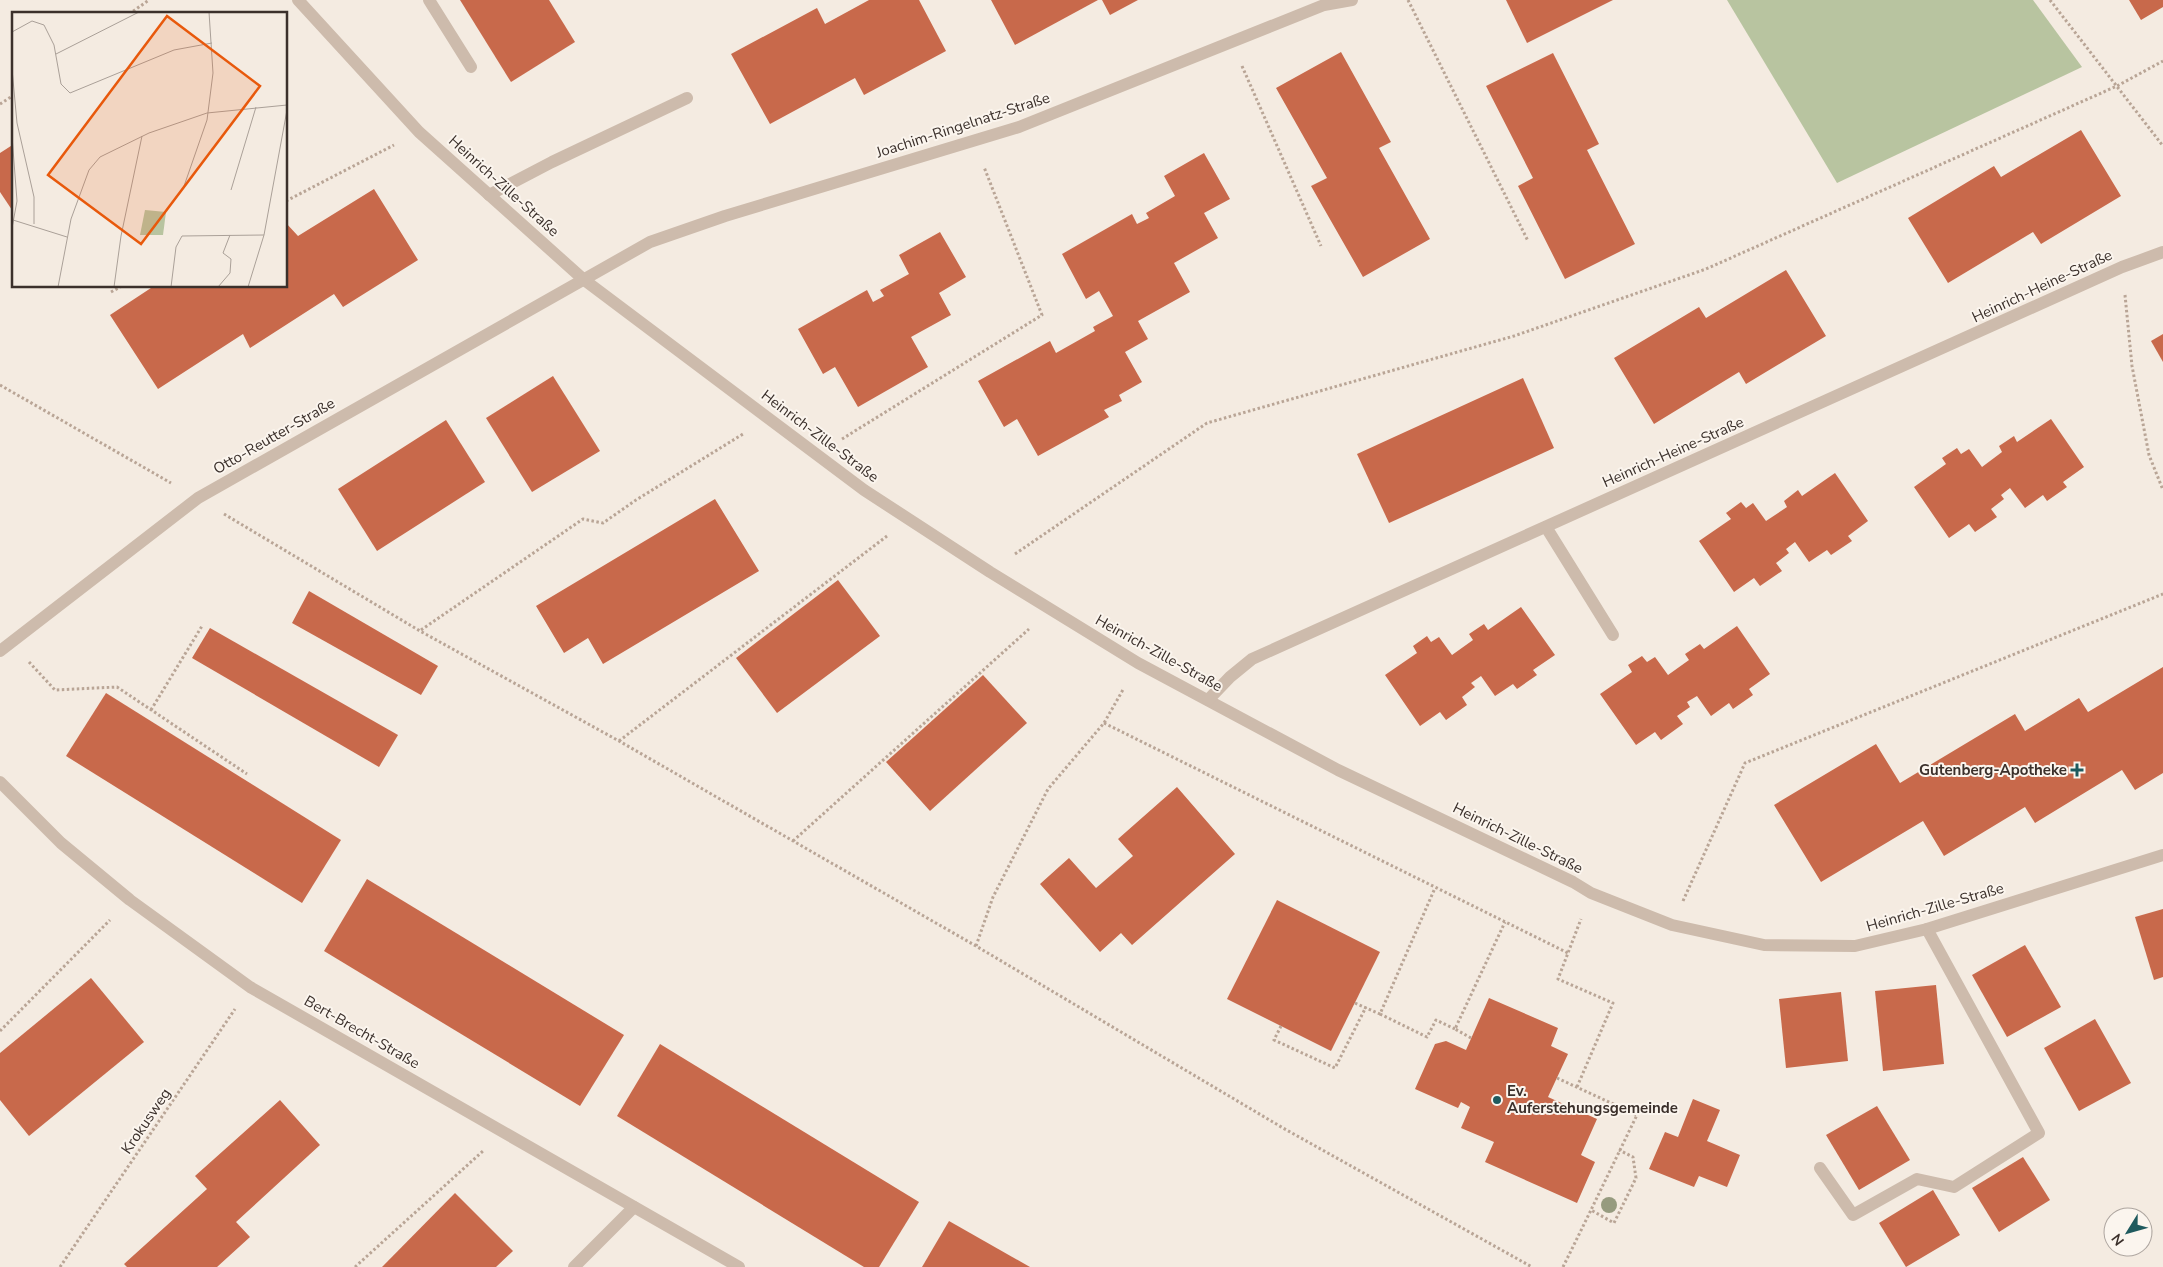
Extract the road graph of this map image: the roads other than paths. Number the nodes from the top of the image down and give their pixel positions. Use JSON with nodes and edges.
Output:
{"nodes":[{"id":1,"x":298,"y":0,"type":"edge"},
{"id":2,"x":429,"y":0,"type":"edge"},
{"id":3,"x":1352,"y":0,"type":"edge"},
{"id":4,"x":471,"y":67,"type":"dead end"},
{"id":5,"x":688,"y":98,"type":"dead end"},
{"id":6,"x":489,"y":195,"type":"junction"},
{"id":7,"x":2163,"y":252,"type":"edge"},
{"id":8,"x":584,"y":279,"type":"junction"},
{"id":9,"x":1546,"y":527,"type":"junction"},
{"id":10,"x":1613,"y":635,"type":"dead end"},
{"id":11,"x":0,"y":651,"type":"edge"},
{"id":12,"x":1208,"y":700,"type":"junction"},
{"id":13,"x":0,"y":782,"type":"edge"},
{"id":14,"x":2163,"y":855,"type":"edge"},
{"id":15,"x":1927,"y":929,"type":"junction"},
{"id":16,"x":1820,"y":1168,"type":"dead end"},
{"id":17,"x":634,"y":1207,"type":"junction"},
{"id":18,"x":574,"y":1267,"type":"edge"},
{"id":19,"x":739,"y":1267,"type":"edge"}],
"edges":[{"from":1,"to":6,"type":"street","name":"Heinrich-Zille-Straße"},
{"from":2,"to":4,"type":"street"},
{"from":3,"to":8,"type":"street","name":"Joachim-Ringelnatz-Straße"},
{"from":5,"to":6,"type":"street"},
{"from":6,"to":8,"type":"street","name":"Heinrich-Zille-Straße"},
{"from":7,"to":9,"type":"street","name":"Heinrich-Heine-Straße"},
{"from":8,"to":11,"type":"street","name":"Otto-Reutter-Straße"},
{"from":8,"to":12,"type":"street","name":"Heinrich-Zille-Straße"},
{"from":9,"to":10,"type":"street"},
{"from":9,"to":12,"type":"street","name":"Heinrich-Heine-Straße"},
{"from":12,"to":15,"type":"street","name":"Heinrich-Zille-Straße"},
{"from":13,"to":17,"type":"street","name":"Bert-Brecht-Straße"},
{"from":14,"to":15,"type":"street","name":"Heinrich-Zille-Straße"},
{"from":15,"to":16,"type":"street"},
{"from":17,"to":18,"type":"street"},
{"from":17,"to":19,"type":"street","name":"Bert-Brecht-Straße"}]}
